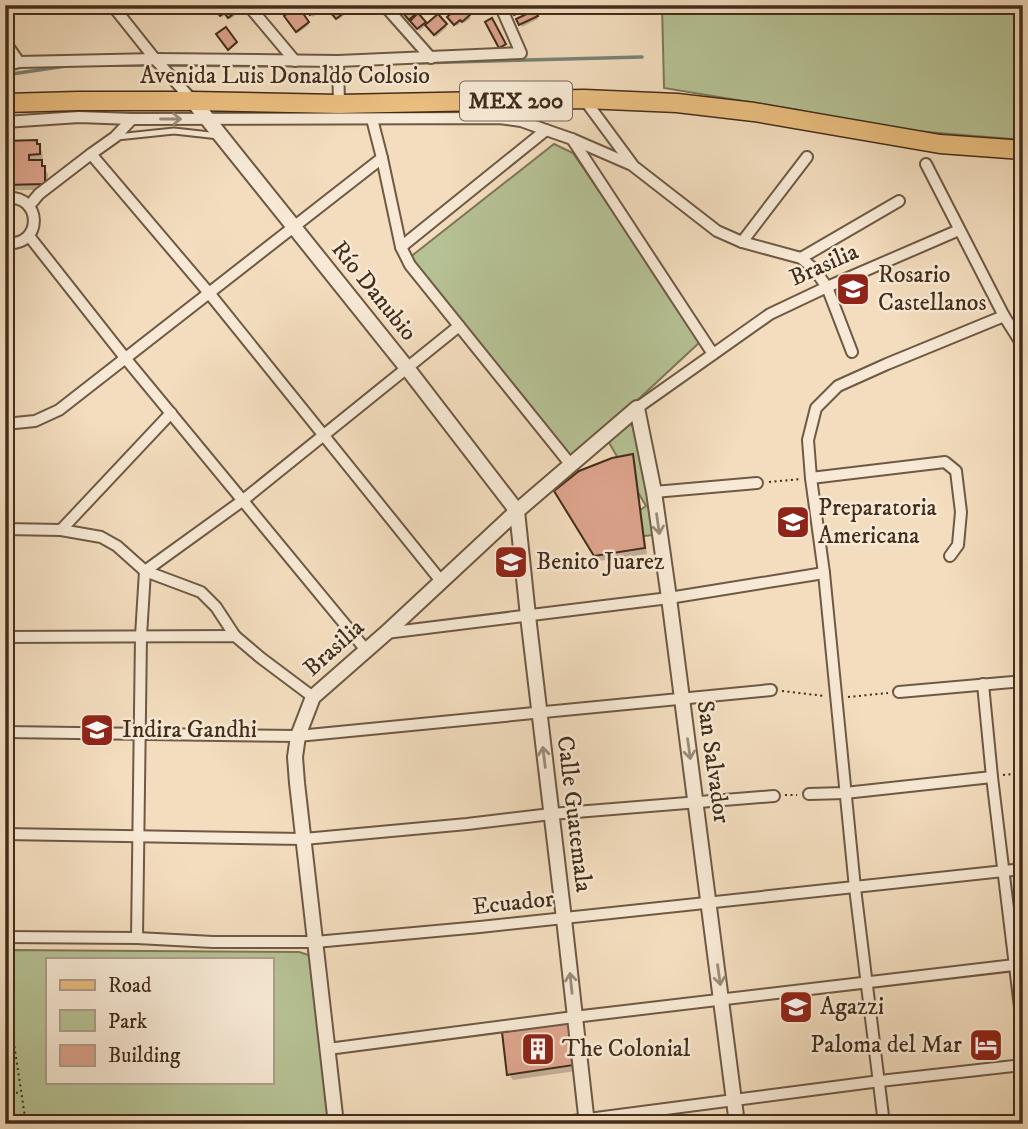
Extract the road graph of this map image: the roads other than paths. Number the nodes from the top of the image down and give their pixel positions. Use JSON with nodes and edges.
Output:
{"nodes":[{"id":1,"x":112,"y":5,"type":"edge"},
{"id":2,"x":384,"y":5,"type":"edge"},
{"id":3,"x":500,"y":5,"type":"edge"},
{"id":4,"x":254,"y":7,"type":"edge"},
{"id":5,"x":5,"y":42,"type":"edge"},
{"id":6,"x":431,"y":58,"type":"junction"},
{"id":7,"x":157,"y":60,"type":"junction"},
{"id":8,"x":295,"y":61,"type":"junction"},
{"id":9,"x":19,"y":62,"type":"junction"},
{"id":10,"x":5,"y":66,"type":"edge"},
{"id":11,"x":338,"y":66,"type":"junction"},
{"id":12,"x":584,"y":99,"type":"junction"},
{"id":13,"x":193,"y":101,"type":"junction"},
{"id":14,"x":5,"y":103,"type":"edge"},
{"id":15,"x":339,"y":104,"type":"junction"},
{"id":16,"x":78,"y":109,"type":"junction"},
{"id":17,"x":132,"y":119,"type":"junction"},
{"id":18,"x":209,"y":119,"type":"junction"},
{"id":19,"x":372,"y":119,"type":"junction"},
{"id":20,"x":5,"y":122,"type":"edge"},
{"id":21,"x":546,"y":130,"type":"junction"},
{"id":22,"x":222,"y":136,"type":"junction"},
{"id":23,"x":115,"y":137,"type":"junction"},
{"id":24,"x":572,"y":138,"type":"junction"},
{"id":25,"x":1023,"y":150,"type":"edge"},
{"id":26,"x":91,"y":154,"type":"junction"},
{"id":27,"x":807,"y":157,"type":"dead end"},
{"id":28,"x":382,"y":158,"type":"junction"},
{"id":29,"x":926,"y":164,"type":"dead end"},
{"id":30,"x":632,"y":165,"type":"junction"},
{"id":31,"x":5,"y":198,"type":"edge"},
{"id":32,"x":899,"y":201,"type":"dead end"},
{"id":33,"x":29,"y":206,"type":"junction"},
{"id":34,"x":293,"y":227,"type":"junction"},
{"id":35,"x":959,"y":230,"type":"junction"},
{"id":36,"x":29,"y":236,"type":"junction"},
{"id":37,"x":742,"y":242,"type":"junction"},
{"id":38,"x":6,"y":243,"type":"edge"},
{"id":39,"x":401,"y":247,"type":"junction"},
{"id":40,"x":801,"y":258,"type":"junction"},
{"id":41,"x":827,"y":287,"type":"junction"},
{"id":42,"x":209,"y":293,"type":"junction"},
{"id":43,"x":1004,"y":316,"type":"junction"},
{"id":44,"x":459,"y":326,"type":"junction"},
{"id":45,"x":5,"y":329,"type":"edge"},
{"id":46,"x":5,"y":335,"type":"edge"},
{"id":47,"x":1023,"y":346,"type":"edge"},
{"id":48,"x":852,"y":352,"type":"dead end"},
{"id":49,"x":713,"y":354,"type":"junction"},
{"id":50,"x":126,"y":359,"type":"junction"},
{"id":51,"x":407,"y":368,"type":"junction"},
{"id":52,"x":637,"y":408,"type":"junction"},
{"id":53,"x":171,"y":413,"type":"junction"},
{"id":54,"x":5,"y":424,"type":"edge"},
{"id":55,"x":323,"y":436,"type":"junction"},
{"id":56,"x":571,"y":465,"type":"junction"},
{"id":57,"x":811,"y":478,"type":"junction"},
{"id":58,"x":757,"y":483,"type":"road end"},
{"id":59,"x":654,"y":492,"type":"junction"},
{"id":60,"x":242,"y":500,"type":"junction"},
{"id":61,"x":517,"y":511,"type":"junction"},
{"id":62,"x":5,"y":529,"type":"edge"},
{"id":63,"x":61,"y":530,"type":"junction"},
{"id":64,"x":950,"y":556,"type":"dead end"},
{"id":65,"x":145,"y":571,"type":"junction"},
{"id":66,"x":824,"y":573,"type":"junction"},
{"id":67,"x":441,"y":581,"type":"junction"},
{"id":68,"x":669,"y":598,"type":"junction"},
{"id":69,"x":528,"y":616,"type":"junction"},
{"id":70,"x":386,"y":633,"type":"junction"},
{"id":71,"x":141,"y":636,"type":"junction"},
{"id":72,"x":235,"y":636,"type":"junction"},
{"id":73,"x":5,"y":637,"type":"edge"},
{"id":74,"x":366,"y":650,"type":"junction"},
{"id":75,"x":1023,"y":681,"type":"edge"},
{"id":76,"x":983,"y":684,"type":"junction"},
{"id":77,"x":771,"y":690,"type":"dead end"},
{"id":78,"x":900,"y":692,"type":"dead end"},
{"id":79,"x":313,"y":697,"type":"junction"},
{"id":80,"x":681,"y":698,"type":"junction"},
{"id":81,"x":539,"y":713,"type":"junction"},
{"id":82,"x":5,"y":732,"type":"edge"},
{"id":83,"x":140,"y":734,"type":"junction"},
{"id":84,"x":298,"y":736,"type":"junction"},
{"id":85,"x":992,"y":776,"type":"junction"},
{"id":86,"x":845,"y":793,"type":"junction"},
{"id":87,"x":809,"y":794,"type":"road end"},
{"id":88,"x":774,"y":796,"type":"road end"},
{"id":89,"x":696,"y":801,"type":"junction"},
{"id":90,"x":551,"y":814,"type":"junction"},
{"id":91,"x":5,"y":834,"type":"edge"},
{"id":92,"x":138,"y":836,"type":"junction"},
{"id":93,"x":304,"y":839,"type":"junction"},
{"id":94,"x":1023,"y":869,"type":"edge"},
{"id":95,"x":1003,"y":871,"type":"junction"},
{"id":96,"x":855,"y":888,"type":"junction"},
{"id":97,"x":709,"y":903,"type":"junction"},
{"id":98,"x":564,"y":919,"type":"junction"},
{"id":99,"x":5,"y":937,"type":"edge"},
{"id":100,"x":137,"y":938,"type":"junction"},
{"id":101,"x":315,"y":942,"type":"junction"},
{"id":102,"x":1018,"y":965,"type":"edge"},
{"id":103,"x":866,"y":982,"type":"junction"},
{"id":104,"x":722,"y":999,"type":"junction"},
{"id":105,"x":574,"y":1017,"type":"junction"},
{"id":106,"x":1023,"y":1032,"type":"edge"},
{"id":107,"x":328,"y":1049,"type":"junction"},
{"id":108,"x":1023,"y":1065,"type":"edge"},
{"id":109,"x":880,"y":1081,"type":"junction"},
{"id":110,"x":735,"y":1100,"type":"junction"},
{"id":111,"x":586,"y":1121,"type":"edge"},
{"id":112,"x":336,"y":1124,"type":"edge"},
{"id":113,"x":550,"y":1124,"type":"edge"},
{"id":114,"x":737,"y":1124,"type":"edge"},
{"id":115,"x":884,"y":1124,"type":"edge"}],
"edges":[{"from":1,"to":7,"type":"street"},
{"from":2,"to":6,"type":"street"},
{"from":3,"to":6,"type":"street"},
{"from":4,"to":8,"type":"street"},
{"from":5,"to":9,"type":"street"},
{"from":6,"to":11,"type":"street"},
{"from":7,"to":8,"type":"street"},
{"from":7,"to":9,"type":"street"},
{"from":7,"to":13,"type":"street"},
{"from":8,"to":11,"type":"street"},
{"from":9,"to":10,"type":"street"},
{"from":11,"to":15,"type":"street"},
{"from":12,"to":15,"type":"main road","name":"Avenida Luis Donaldo Colosio","number":"MEX 200"},
{"from":12,"to":25,"type":"main road","name":"Avenida Luis Donaldo Colosio","number":"MEX 200"},
{"from":12,"to":30,"type":"street"},
{"from":13,"to":15,"type":"main road","name":"Avenida Luis Donaldo Colosio","number":"MEX 200"},
{"from":13,"to":16,"type":"main road","name":"Avenida Luis Donaldo Colosio","number":"MEX 200"},
{"from":13,"to":18,"type":"street","name":"Río Danubio"},
{"from":14,"to":16,"type":"main road","name":"Avenida Luis Donaldo Colosio","number":"MEX 200"},
{"from":16,"to":17,"type":"street"},
{"from":16,"to":20,"type":"street"},
{"from":17,"to":18,"type":"street","one_way":true},
{"from":17,"to":23,"type":"street"},
{"from":18,"to":19,"type":"street"},
{"from":18,"to":22,"type":"street","name":"Río Danubio"},
{"from":19,"to":21,"type":"street"},
{"from":19,"to":28,"type":"street"},
{"from":21,"to":24,"type":"street"},
{"from":21,"to":39,"type":"street"},
{"from":22,"to":23,"type":"lane"},
{"from":22,"to":34,"type":"street","name":"Río Danubio"},
{"from":23,"to":26,"type":"street"},
{"from":24,"to":30,"type":"street"},
{"from":24,"to":49,"type":"street"},
{"from":26,"to":33,"type":"street"},
{"from":26,"to":42,"type":"street"},
{"from":27,"to":37,"type":"street"},
{"from":28,"to":34,"type":"street"},
{"from":28,"to":39,"type":"street"},
{"from":29,"to":35,"type":"street"},
{"from":30,"to":37,"type":"street"},
{"from":31,"to":33,"type":"street"},
{"from":32,"to":40,"type":"street"},
{"from":33,"to":36,"type":"street"},
{"from":34,"to":42,"type":"street"},
{"from":34,"to":51,"type":"street","name":"Río Danubio"},
{"from":35,"to":41,"type":"street","name":"Brasilia"},
{"from":35,"to":43,"type":"street"},
{"from":36,"to":38,"type":"street"},
{"from":36,"to":50,"type":"street"},
{"from":37,"to":40,"type":"street"},
{"from":38,"to":45,"type":"street"},
{"from":39,"to":44,"type":"street"},
{"from":40,"to":41,"type":"street"},
{"from":41,"to":48,"type":"street"},
{"from":41,"to":49,"type":"street","name":"Brasilia"},
{"from":42,"to":50,"type":"street"},
{"from":42,"to":55,"type":"street"},
{"from":43,"to":47,"type":"street"},
{"from":43,"to":57,"type":"street"},
{"from":44,"to":51,"type":"street"},
{"from":44,"to":56,"type":"street"},
{"from":45,"to":46,"type":"street"},
{"from":49,"to":52,"type":"street","name":"Brasilia"},
{"from":50,"to":53,"type":"street"},
{"from":50,"to":54,"type":"street"},
{"from":51,"to":55,"type":"street"},
{"from":51,"to":61,"type":"street","name":"Río Danubio"},
{"from":52,"to":56,"type":"street","name":"Brasilia"},
{"from":52,"to":59,"type":"street","name":"San Salvador"},
{"from":53,"to":60,"type":"street"},
{"from":53,"to":63,"type":"street"},
{"from":55,"to":60,"type":"street"},
{"from":55,"to":67,"type":"street"},
{"from":56,"to":61,"type":"street","name":"Brasilia"},
{"from":57,"to":64,"type":"street"},
{"from":57,"to":66,"type":"street"},
{"from":58,"to":59,"type":"street"},
{"from":59,"to":68,"type":"street","name":"San Salvador","one_way":true},
{"from":60,"to":65,"type":"street"},
{"from":60,"to":74,"type":"street"},
{"from":61,"to":67,"type":"street","name":"Brasilia"},
{"from":61,"to":69,"type":"street","name":"Calle Guatemala"},
{"from":62,"to":63,"type":"street"},
{"from":63,"to":65,"type":"street"},
{"from":65,"to":71,"type":"street"},
{"from":65,"to":72,"type":"street"},
{"from":66,"to":68,"type":"street"},
{"from":66,"to":86,"type":"street"},
{"from":67,"to":70,"type":"street","name":"Brasilia"},
{"from":68,"to":69,"type":"street"},
{"from":68,"to":80,"type":"street","name":"San Salvador"},
{"from":69,"to":70,"type":"street"},
{"from":69,"to":81,"type":"street","name":"Calle Guatemala"},
{"from":70,"to":74,"type":"street","name":"Brasilia"},
{"from":71,"to":72,"type":"street"},
{"from":71,"to":73,"type":"street"},
{"from":71,"to":83,"type":"street"},
{"from":72,"to":79,"type":"street"},
{"from":74,"to":79,"type":"street","name":"Brasilia"},
{"from":75,"to":76,"type":"street"},
{"from":76,"to":78,"type":"street"},
{"from":76,"to":85,"type":"street"},
{"from":77,"to":80,"type":"street"},
{"from":79,"to":84,"type":"street","name":"Brasilia"},
{"from":80,"to":81,"type":"street"},
{"from":80,"to":89,"type":"street","name":"San Salvador","one_way":true},
{"from":81,"to":84,"type":"street"},
{"from":90,"to":81,"type":"street","name":"Calle Guatemala","one_way":true},
{"from":82,"to":83,"type":"street"},
{"from":83,"to":84,"type":"street"},
{"from":83,"to":92,"type":"street"},
{"from":84,"to":93,"type":"street","name":"Brasilia"},
{"from":85,"to":86,"type":"street"},
{"from":85,"to":95,"type":"street"},
{"from":86,"to":87,"type":"street"},
{"from":86,"to":96,"type":"street"},
{"from":88,"to":89,"type":"street"},
{"from":89,"to":90,"type":"street"},
{"from":89,"to":97,"type":"street","name":"San Salvador"},
{"from":90,"to":93,"type":"street"},
{"from":90,"to":98,"type":"street","name":"Calle Guatemala"},
{"from":91,"to":92,"type":"street"},
{"from":92,"to":93,"type":"street"},
{"from":92,"to":100,"type":"street"},
{"from":93,"to":101,"type":"street","name":"Brasilia"},
{"from":94,"to":95,"type":"street","name":"Ecuador"},
{"from":95,"to":96,"type":"street","name":"Ecuador"},
{"from":95,"to":102,"type":"street"},
{"from":96,"to":97,"type":"street","name":"Ecuador"},
{"from":96,"to":103,"type":"street"},
{"from":97,"to":98,"type":"street","name":"Ecuador"},
{"from":97,"to":104,"type":"street","name":"San Salvador","one_way":true},
{"from":98,"to":101,"type":"street","name":"Ecuador"},
{"from":105,"to":98,"type":"street","name":"Calle Guatemala","one_way":true},
{"from":99,"to":100,"type":"street","name":"Ecuador"},
{"from":100,"to":101,"type":"street","name":"Ecuador"},
{"from":101,"to":107,"type":"street","name":"Brasilia"},
{"from":102,"to":103,"type":"street"},
{"from":102,"to":106,"type":"street"},
{"from":103,"to":104,"type":"street"},
{"from":103,"to":109,"type":"street"},
{"from":104,"to":105,"type":"street"},
{"from":104,"to":110,"type":"street","name":"San Salvador"},
{"from":105,"to":107,"type":"street"},
{"from":105,"to":111,"type":"street","name":"Calle Guatemala"},
{"from":107,"to":112,"type":"street","name":"Brasilia"},
{"from":108,"to":109,"type":"street"},
{"from":109,"to":110,"type":"street"},
{"from":109,"to":115,"type":"street"},
{"from":110,"to":111,"type":"street"},
{"from":110,"to":114,"type":"street","name":"San Salvador"},
{"from":111,"to":113,"type":"street"}]}
